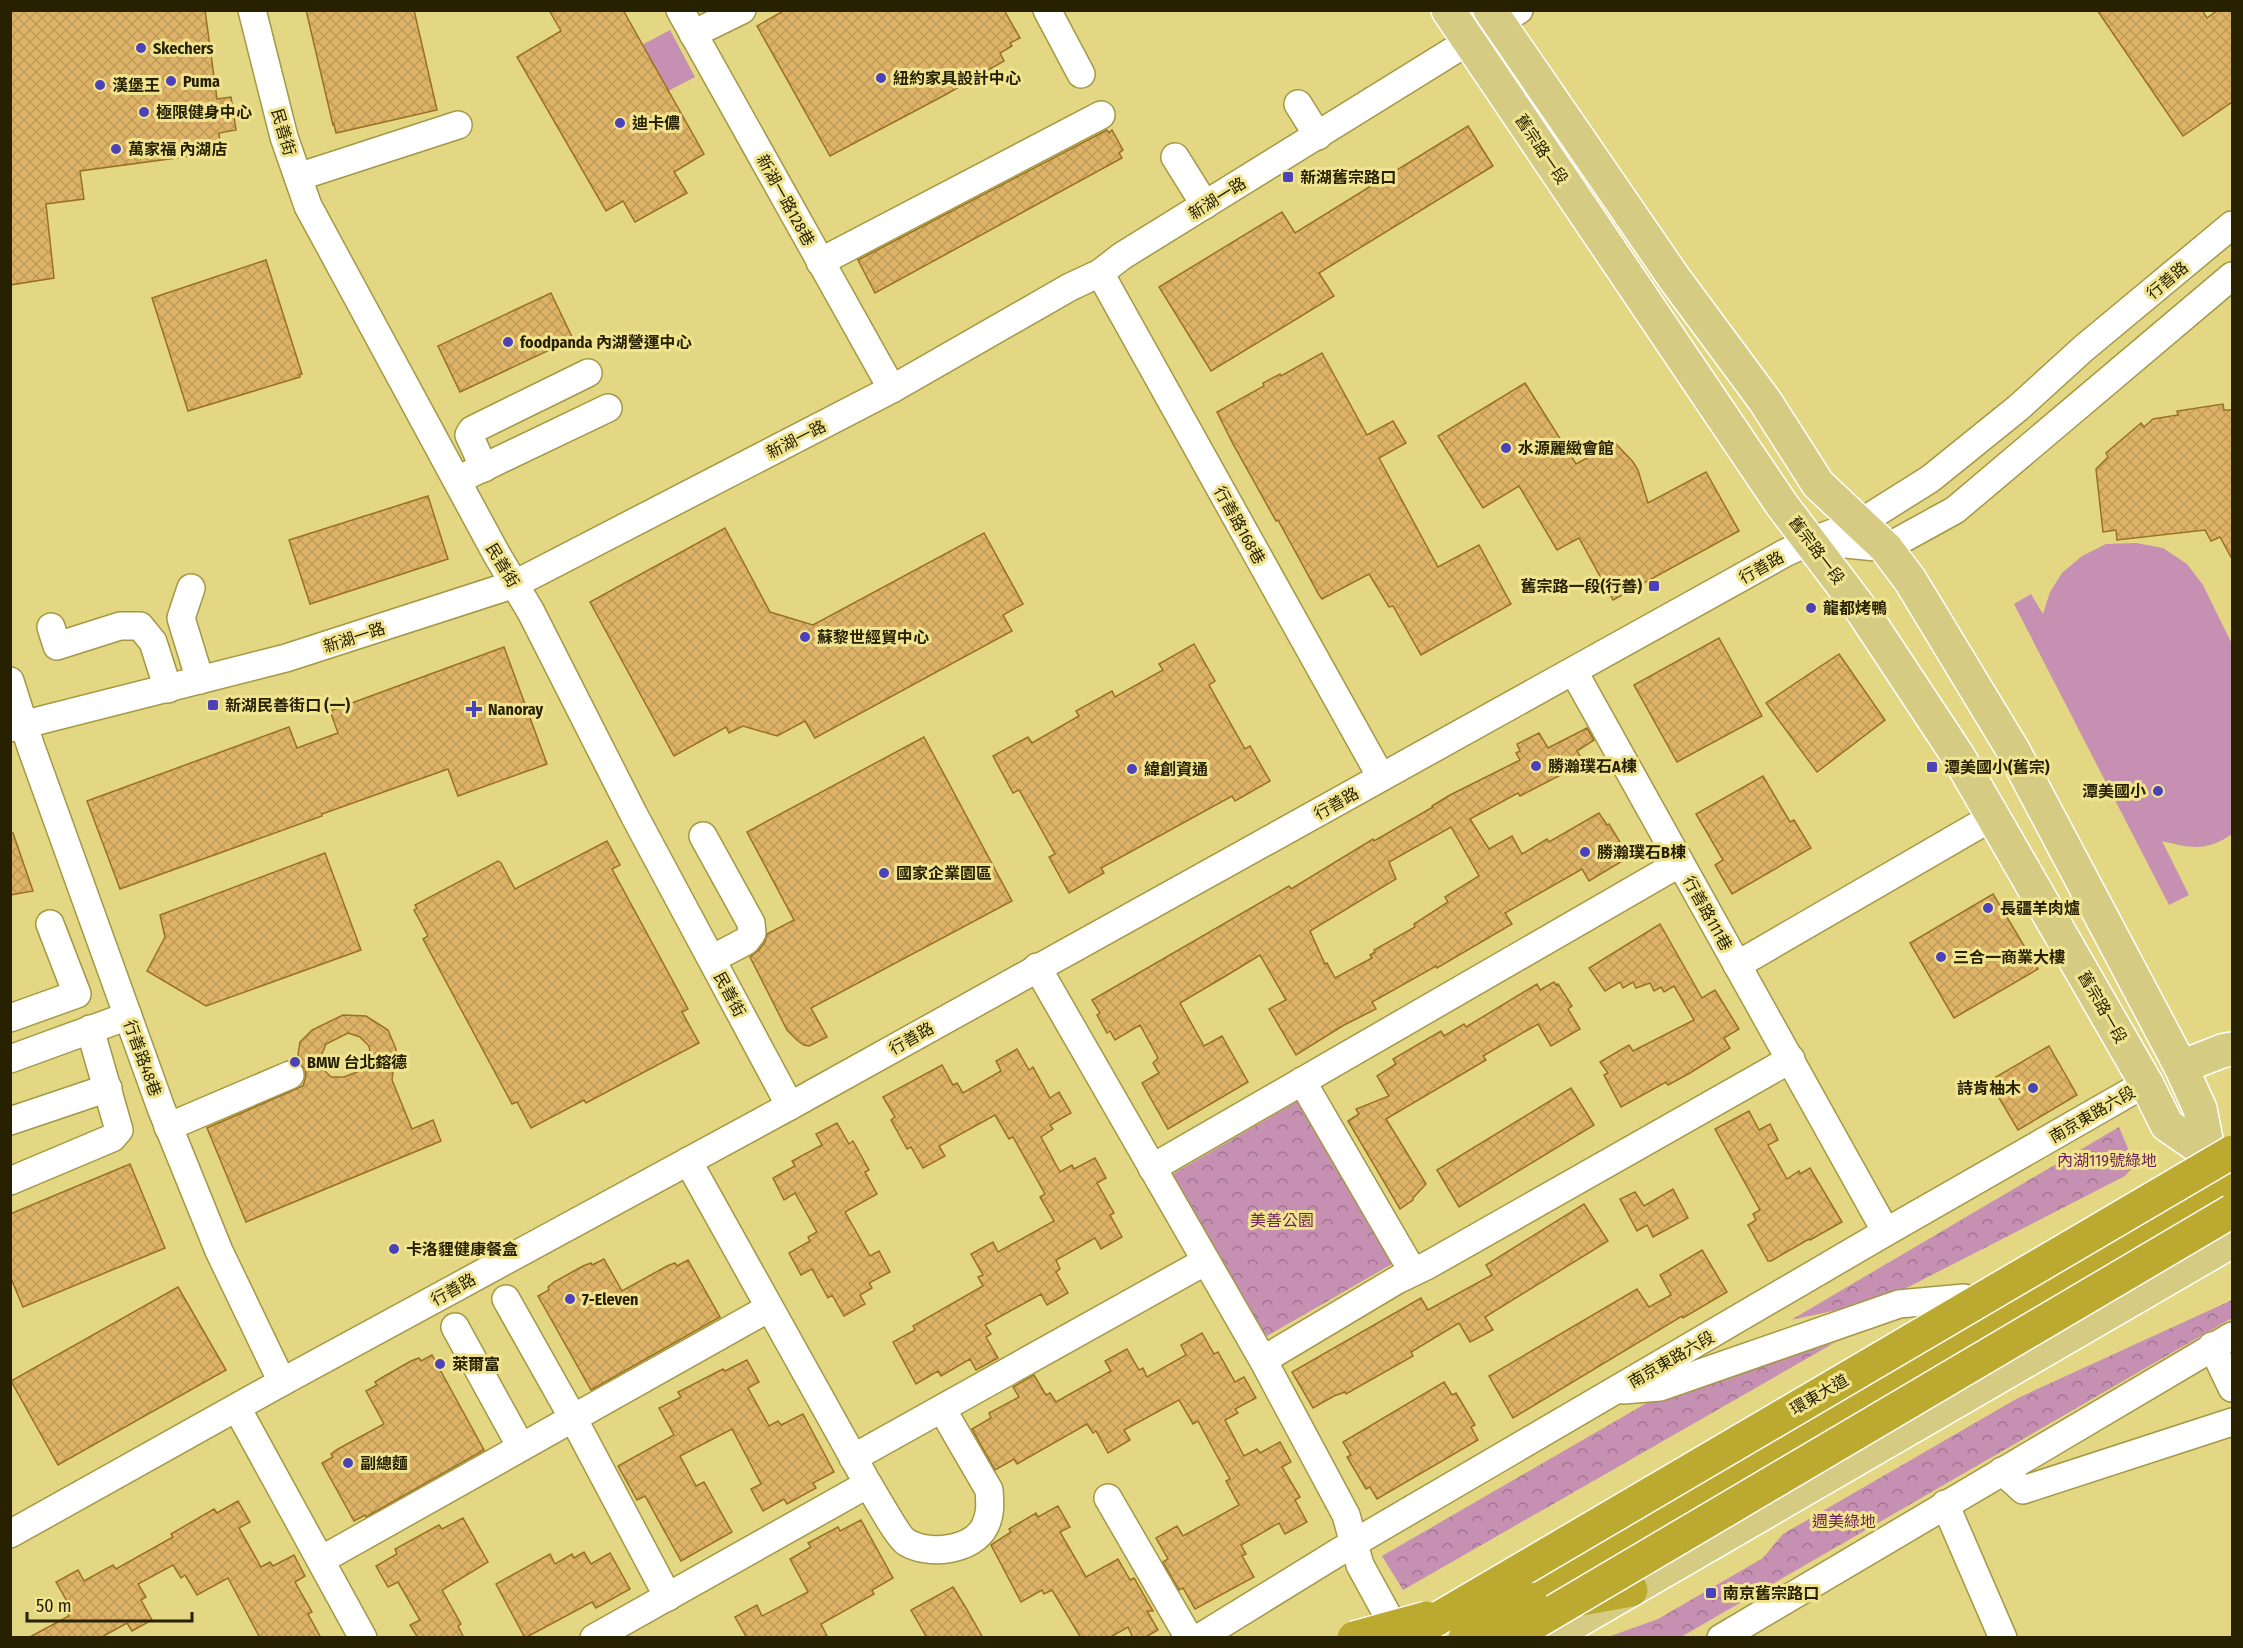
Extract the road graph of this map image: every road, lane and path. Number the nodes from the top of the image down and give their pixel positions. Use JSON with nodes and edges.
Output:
{"nodes":[{"id":1,"x":252,"y":10,"type":"edge"},
{"id":2,"x":680,"y":10,"type":"edge"},
{"id":3,"x":742,"y":10,"type":"edge"},
{"id":4,"x":1047,"y":10,"type":"edge"},
{"id":5,"x":1448,"y":10,"type":"edge"},
{"id":6,"x":1503,"y":15,"type":"edge"},
{"id":7,"x":693,"y":34,"type":"junction"},
{"id":8,"x":1470,"y":42,"type":"junction"},
{"id":9,"x":1081,"y":74,"type":"dead end"},
{"id":10,"x":1305,"y":100,"type":"dead end"},
{"id":11,"x":1101,"y":115,"type":"dead end"},
{"id":12,"x":458,"y":125,"type":"dead end"},
{"id":13,"x":1324,"y":132,"type":"junction"},
{"id":14,"x":1180,"y":155,"type":"dead end"},
{"id":15,"x":298,"y":177,"type":"junction"},
{"id":16,"x":1209,"y":203,"type":"junction"},
{"id":17,"x":2232,"y":225,"type":"edge"},
{"id":18,"x":820,"y":262,"type":"junction"},
{"id":19,"x":1100,"y":273,"type":"junction"},
{"id":20,"x":2232,"y":276,"type":"edge"},
{"id":21,"x":588,"y":373,"type":"dead end"},
{"id":22,"x":891,"y":389,"type":"junction"},
{"id":23,"x":608,"y":408,"type":"dead end"},
{"id":24,"x":484,"y":468,"type":"junction"},
{"id":25,"x":456,"y":480,"type":"junction"},
{"id":26,"x":1860,"y":523,"type":"junction"},
{"id":27,"x":1810,"y":541,"type":"junction"},
{"id":28,"x":1886,"y":548,"type":"junction"},
{"id":29,"x":515,"y":584,"type":"junction"},
{"id":30,"x":191,"y":588,"type":"dead end"},
{"id":31,"x":51,"y":627,"type":"dead end"},
{"id":32,"x":1574,"y":672,"type":"junction"},
{"id":33,"x":200,"y":680,"type":"junction"},
{"id":34,"x":10,"y":681,"type":"edge"},
{"id":35,"x":168,"y":688,"type":"junction"},
{"id":36,"x":17,"y":727,"type":"edge"},
{"id":37,"x":1381,"y":777,"type":"junction"},
{"id":38,"x":1994,"y":816,"type":"junction"},
{"id":39,"x":703,"y":836,"type":"dead end"},
{"id":40,"x":1680,"y":863,"type":"junction"},
{"id":41,"x":50,"y":924,"type":"dead end"},
{"id":42,"x":712,"y":960,"type":"junction"},
{"id":43,"x":1737,"y":965,"type":"junction"},
{"id":44,"x":1037,"y":967,"type":"junction"},
{"id":45,"x":128,"y":1016,"type":"junction"},
{"id":46,"x":10,"y":1018,"type":"edge"},
{"id":47,"x":90,"y":1029,"type":"junction"},
{"id":48,"x":2232,"y":1049,"type":"edge"},
{"id":49,"x":10,"y":1059,"type":"edge"},
{"id":50,"x":1791,"y":1059,"type":"junction"},
{"id":51,"x":2181,"y":1067,"type":"junction"},
{"id":52,"x":290,"y":1075,"type":"dead end"},
{"id":53,"x":1302,"y":1081,"type":"junction"},
{"id":54,"x":2146,"y":1083,"type":"junction"},
{"id":55,"x":108,"y":1088,"type":"junction"},
{"id":56,"x":789,"y":1106,"type":"junction"},
{"id":57,"x":10,"y":1121,"type":"edge"},
{"id":58,"x":168,"y":1126,"type":"junction"},
{"id":59,"x":2225,"y":1149,"type":"edge"},
{"id":60,"x":688,"y":1161,"type":"junction"},
{"id":61,"x":1152,"y":1168,"type":"junction"},
{"id":62,"x":10,"y":1181,"type":"edge"},
{"id":63,"x":2232,"y":1193,"type":"edge"},
{"id":64,"x":1886,"y":1232,"type":"junction"},
{"id":65,"x":2232,"y":1241,"type":"edge"},
{"id":66,"x":1206,"y":1261,"type":"junction"},
{"id":67,"x":1413,"y":1272,"type":"junction"},
{"id":68,"x":1964,"y":1298,"type":"junction"},
{"id":69,"x":506,"y":1299,"type":"dead end"},
{"id":70,"x":770,"y":1308,"type":"junction"},
{"id":71,"x":455,"y":1327,"type":"dead end"},
{"id":72,"x":2222,"y":1341,"type":"edge"},
{"id":73,"x":1263,"y":1360,"type":"junction"},
{"id":74,"x":282,"y":1382,"type":"junction"},
{"id":75,"x":2232,"y":1388,"type":"edge"},
{"id":76,"x":1616,"y":1391,"type":"junction"},
{"id":77,"x":237,"y":1408,"type":"junction"},
{"id":78,"x":942,"y":1409,"type":"junction"},
{"id":79,"x":573,"y":1418,"type":"junction"},
{"id":80,"x":2232,"y":1422,"type":"edge"},
{"id":81,"x":521,"y":1447,"type":"junction"},
{"id":82,"x":853,"y":1458,"type":"junction"},
{"id":83,"x":2002,"y":1471,"type":"junction"},
{"id":84,"x":1789,"y":1472,"type":"junction"},
{"id":85,"x":868,"y":1484,"type":"junction"},
{"id":86,"x":1108,"y":1498,"type":"dead end"},
{"id":87,"x":1945,"y":1504,"type":"junction"},
{"id":88,"x":10,"y":1534,"type":"edge"},
{"id":89,"x":1354,"y":1543,"type":"junction"},
{"id":90,"x":321,"y":1560,"type":"junction"},
{"id":91,"x":1631,"y":1590,"type":"junction"},
{"id":92,"x":668,"y":1597,"type":"junction"},
{"id":93,"x":1505,"y":1626,"type":"edge"},
{"id":94,"x":1459,"y":1629,"type":"edge"},
{"id":95,"x":1733,"y":1634,"type":"edge"},
{"id":96,"x":1396,"y":1636,"type":"edge"},
{"id":97,"x":363,"y":1638,"type":"edge"},
{"id":98,"x":594,"y":1638,"type":"edge"},
{"id":99,"x":1188,"y":1638,"type":"edge"},
{"id":100,"x":1198,"y":1638,"type":"edge"},
{"id":101,"x":1354,"y":1638,"type":"edge"},
{"id":102,"x":1548,"y":1638,"type":"edge"},
{"id":103,"x":2003,"y":1638,"type":"edge"}],
"edges":[{"from":1,"to":15,"type":"street","name":"民善街"},
{"from":2,"to":7,"type":"street","name":"新湖一路128巷"},
{"from":3,"to":7,"type":"street"},
{"from":4,"to":9,"type":"street"},
{"from":5,"to":8,"type":"main road","name":"舊宗路一段"},
{"from":6,"to":8,"type":"street","name":"新湖一路"},
{"from":6,"to":26,"type":"main road","name":"舊宗路一段"},
{"from":7,"to":18,"type":"street","name":"新湖一路128巷"},
{"from":8,"to":13,"type":"street","name":"新湖一路"},
{"from":8,"to":27,"type":"main road","name":"舊宗路一段"},
{"from":10,"to":13,"type":"street"},
{"from":11,"to":18,"type":"street"},
{"from":12,"to":15,"type":"street"},
{"from":13,"to":16,"type":"street","name":"新湖一路"},
{"from":14,"to":16,"type":"street"},
{"from":15,"to":25,"type":"street","name":"民善街"},
{"from":16,"to":19,"type":"street","name":"新湖一路"},
{"from":17,"to":26,"type":"street","name":"行善路"},
{"from":18,"to":22,"type":"street","name":"新湖一路128巷"},
{"from":19,"to":22,"type":"street","name":"新湖一路"},
{"from":19,"to":37,"type":"street","name":"行善路168巷"},
{"from":20,"to":28,"type":"street"},
{"from":21,"to":24,"type":"street"},
{"from":22,"to":29,"type":"street","name":"新湖一路"},
{"from":23,"to":24,"type":"street"},
{"from":24,"to":25,"type":"street"},
{"from":25,"to":29,"type":"street","name":"民善街"},
{"from":26,"to":27,"type":"street","name":"行善路"},
{"from":26,"to":28,"type":"main road","name":"舊宗路一段"},
{"from":27,"to":28,"type":"street"},
{"from":27,"to":32,"type":"street","name":"行善路"},
{"from":27,"to":38,"type":"main road","name":"舊宗路一段"},
{"from":28,"to":51,"type":"main road","name":"舊宗路一段"},
{"from":29,"to":33,"type":"street","name":"新湖一路"},
{"from":29,"to":42,"type":"street","name":"民善街"},
{"from":30,"to":33,"type":"street"},
{"from":31,"to":35,"type":"street"},
{"from":32,"to":37,"type":"street","name":"行善路"},
{"from":32,"to":40,"type":"street","name":"行善路111巷"},
{"from":33,"to":35,"type":"street","name":"新湖一路"},
{"from":34,"to":36,"type":"street","name":"行善路48巷"},
{"from":35,"to":36,"type":"street","name":"新湖一路"},
{"from":36,"to":45,"type":"street","name":"行善路48巷"},
{"from":37,"to":44,"type":"street","name":"行善路"},
{"from":38,"to":43,"type":"street","name":"行善路111巷"},
{"from":38,"to":54,"type":"main road","name":"舊宗路一段"},
{"from":39,"to":42,"type":"street"},
{"from":40,"to":43,"type":"street","name":"行善路111巷"},
{"from":40,"to":53,"type":"street"},
{"from":41,"to":46,"type":"street"},
{"from":42,"to":56,"type":"street","name":"民善街"},
{"from":43,"to":50,"type":"street","name":"行善路111巷"},
{"from":44,"to":56,"type":"street","name":"行善路"},
{"from":44,"to":61,"type":"street"},
{"from":45,"to":47,"type":"street"},
{"from":45,"to":58,"type":"street","name":"行善路48巷"},
{"from":47,"to":49,"type":"street"},
{"from":47,"to":55,"type":"street"},
{"from":48,"to":51,"type":"main road"},
{"from":50,"to":64,"type":"street","name":"行善路111巷"},
{"from":50,"to":67,"type":"street"},
{"from":51,"to":59,"type":"main road","name":"舊宗路一段"},
{"from":52,"to":58,"type":"street"},
{"from":53,"to":61,"type":"street"},
{"from":53,"to":67,"type":"street"},
{"from":54,"to":59,"type":"main road","name":"舊宗路一段"},
{"from":54,"to":64,"type":"street","name":"南京東路六段"},
{"from":55,"to":57,"type":"street"},
{"from":55,"to":62,"type":"street"},
{"from":56,"to":60,"type":"street","name":"行善路"},
{"from":58,"to":74,"type":"street","name":"行善路48巷"},
{"from":59,"to":63,"type":"main road","name":"舊宗路一段"},
{"from":59,"to":68,"type":"main road"},
{"from":59,"to":94,"type":"highway","name":"環東大道","bridge":true},
{"from":60,"to":70,"type":"street"},
{"from":60,"to":74,"type":"street","name":"行善路"},
{"from":61,"to":66,"type":"street"},
{"from":63,"to":84,"type":"highway","bridge":true},
{"from":63,"to":93,"type":"highway"},
{"from":64,"to":76,"type":"street","name":"南京東路六段"},
{"from":65,"to":91,"type":"main road"},
{"from":66,"to":73,"type":"street"},
{"from":66,"to":78,"type":"street"},
{"from":67,"to":73,"type":"street"},
{"from":68,"to":76,"type":"street"},
{"from":68,"to":96,"type":"main road"},
{"from":69,"to":79,"type":"street"},
{"from":70,"to":79,"type":"street"},
{"from":70,"to":82,"type":"street"},
{"from":71,"to":81,"type":"street"},
{"from":72,"to":75,"type":"street"},
{"from":72,"to":83,"type":"street"},
{"from":73,"to":89,"type":"street"},
{"from":74,"to":77,"type":"street","name":"行善路"},
{"from":76,"to":89,"type":"street","name":"南京東路六段"},
{"from":77,"to":88,"type":"street","name":"行善路"},
{"from":77,"to":90,"type":"street"},
{"from":78,"to":82,"type":"street"},
{"from":78,"to":85,"type":"street"},
{"from":79,"to":81,"type":"street"},
{"from":79,"to":92,"type":"street"},
{"from":80,"to":83,"type":"street"},
{"from":81,"to":90,"type":"street"},
{"from":82,"to":85,"type":"street"},
{"from":83,"to":87,"type":"street"},
{"from":84,"to":93,"type":"highway","bridge":true},
{"from":84,"to":94,"type":"highway","bridge":true},
{"from":85,"to":92,"type":"street"},
{"from":86,"to":99,"type":"street"},
{"from":87,"to":95,"type":"street"},
{"from":87,"to":103,"type":"street"},
{"from":89,"to":96,"type":"street"},
{"from":89,"to":100,"type":"street","name":"南京東路六段"},
{"from":90,"to":97,"type":"street"},
{"from":91,"to":93,"type":"highway"},
{"from":91,"to":102,"type":"main road"},
{"from":92,"to":98,"type":"street"},
{"from":93,"to":94,"type":"highway"},
{"from":94,"to":96,"type":"highway","name":"環東大道","bridge":true},
{"from":94,"to":101,"type":"highway","bridge":true}]}
